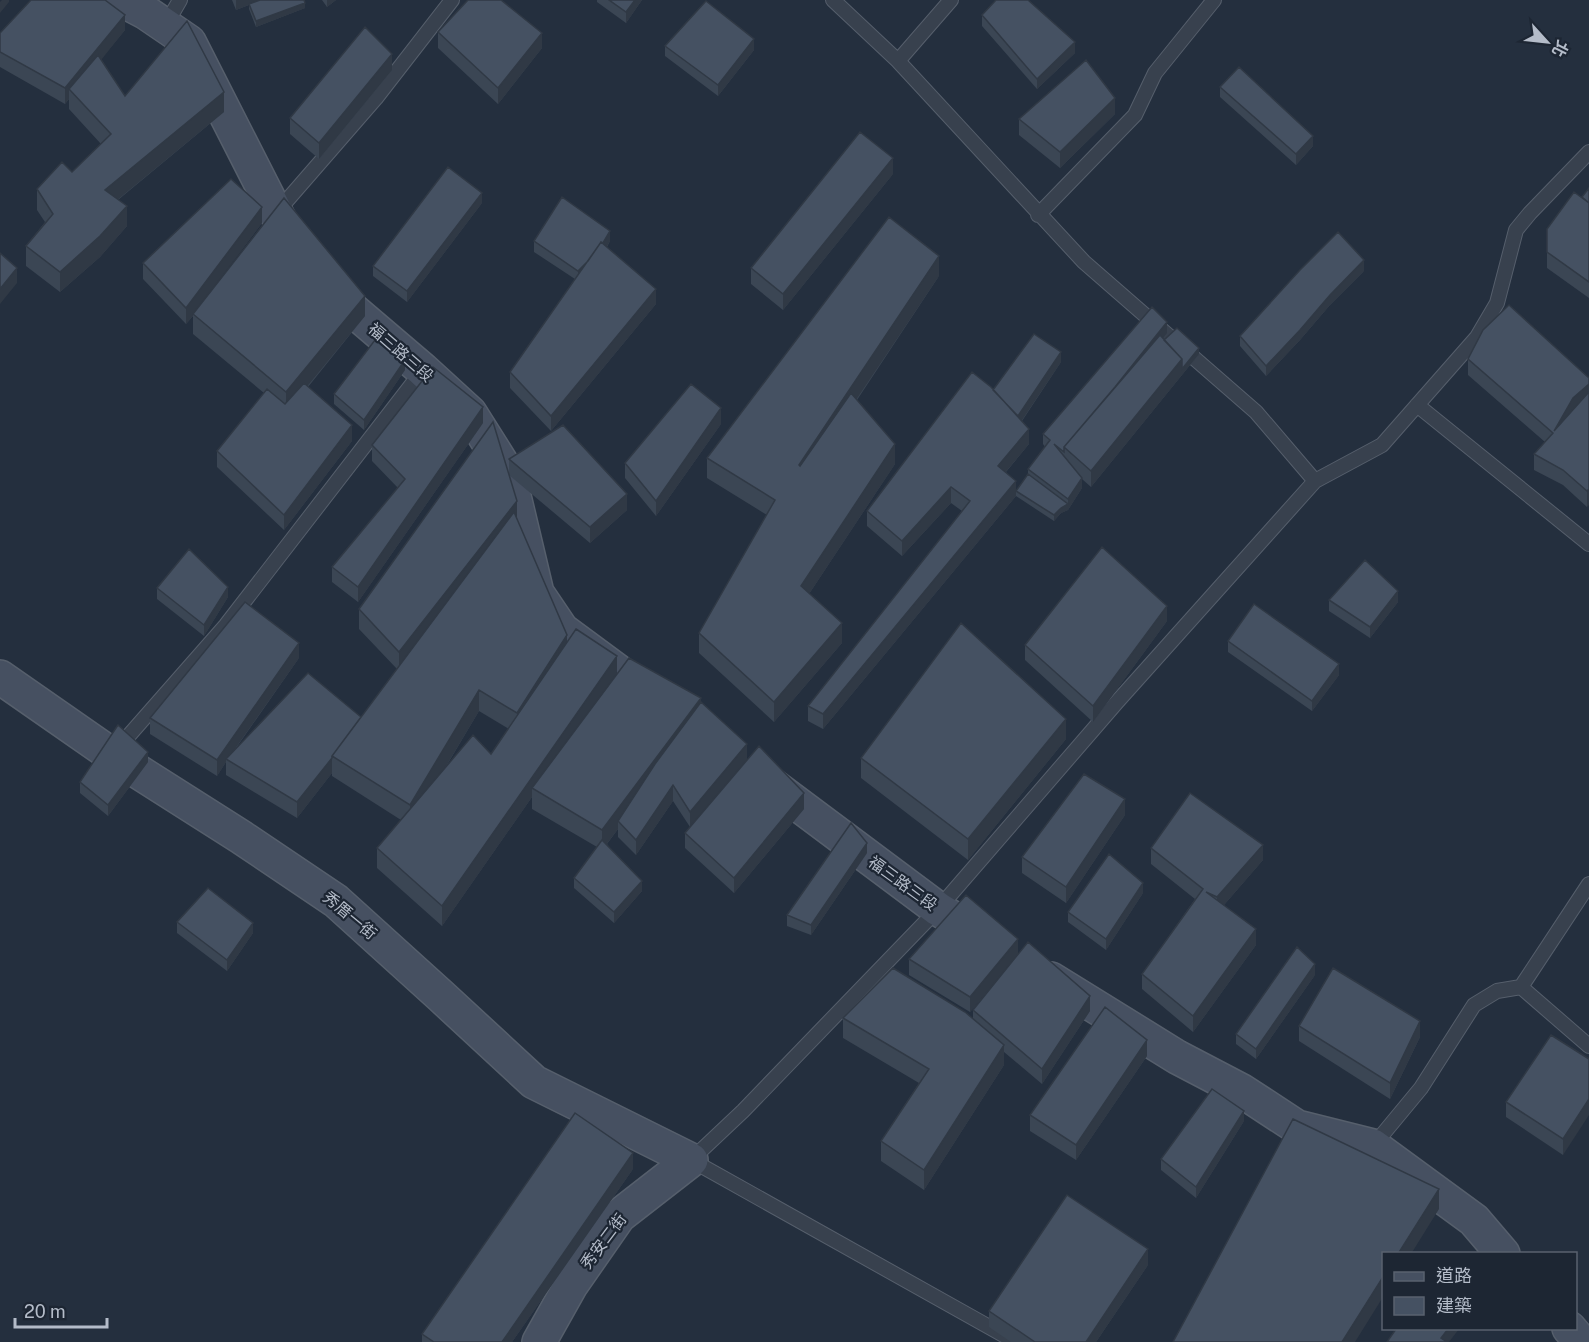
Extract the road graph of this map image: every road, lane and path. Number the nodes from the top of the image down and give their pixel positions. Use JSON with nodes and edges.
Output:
{"nodes":[{"id":1,"x":122,"y":0,"type":"edge"},
{"id":2,"x":452,"y":0,"type":"edge"},
{"id":3,"x":833,"y":0,"type":"edge"},
{"id":4,"x":951,"y":0,"type":"edge"},
{"id":5,"x":1214,"y":0,"type":"edge"},
{"id":6,"x":173,"y":13,"type":"edge"},
{"id":7,"x":898,"y":61,"type":"junction"},
{"id":8,"x":1589,"y":153,"type":"edge"},
{"id":9,"x":276,"y":213,"type":"junction"},
{"id":10,"x":1038,"y":215,"type":"junction"},
{"id":11,"x":423,"y":370,"type":"junction"},
{"id":12,"x":1417,"y":405,"type":"junction"},
{"id":13,"x":1315,"y":481,"type":"junction"},
{"id":14,"x":1589,"y":544,"type":"edge"},
{"id":15,"x":0,"y":677,"type":"edge"},
{"id":16,"x":675,"y":713,"type":"edge"},
{"id":17,"x":112,"y":755,"type":"junction"},
{"id":18,"x":741,"y":762,"type":"edge"},
{"id":19,"x":1589,"y":884,"type":"edge"},
{"id":20,"x":938,"y":909,"type":"junction"},
{"id":21,"x":1521,"y":987,"type":"junction"},
{"id":22,"x":1589,"y":1046,"type":"edge"},
{"id":23,"x":1372,"y":1146,"type":"junction"},
{"id":24,"x":691,"y":1160,"type":"junction"},
{"id":25,"x":1501,"y":1252,"type":"edge"},
{"id":26,"x":1570,"y":1330,"type":"edge"},
{"id":27,"x":539,"y":1342,"type":"edge"},
{"id":28,"x":1016,"y":1342,"type":"edge"},
{"id":29,"x":1581,"y":1342,"type":"edge"}],
"edges":[{"from":1,"to":6,"type":"street","name":"福三路三段"},
{"from":2,"to":9,"type":"lane"},
{"from":3,"to":7,"type":"lane"},
{"from":4,"to":7,"type":"lane"},
{"from":5,"to":10,"type":"lane"},
{"from":6,"to":9,"type":"street","name":"福三路三段"},
{"from":7,"to":10,"type":"lane"},
{"from":8,"to":12,"type":"lane"},
{"from":9,"to":11,"type":"street","name":"福三路三段"},
{"from":10,"to":13,"type":"lane"},
{"from":11,"to":16,"type":"street","name":"福三路三段"},
{"from":11,"to":17,"type":"lane"},
{"from":12,"to":13,"type":"lane"},
{"from":12,"to":14,"type":"lane"},
{"from":13,"to":20,"type":"lane"},
{"from":15,"to":17,"type":"street","name":"秀厝一街"},
{"from":17,"to":24,"type":"street","name":"秀厝一街"},
{"from":18,"to":20,"type":"street","name":"福三路三段"},
{"from":19,"to":21,"type":"lane"},
{"from":20,"to":23,"type":"street","name":"福三路三段"},
{"from":20,"to":24,"type":"lane"},
{"from":21,"to":22,"type":"lane"},
{"from":21,"to":23,"type":"lane"},
{"from":23,"to":25,"type":"street","name":"福三路三段"},
{"from":24,"to":27,"type":"street","name":"秀安二街"},
{"from":24,"to":28,"type":"lane"},
{"from":26,"to":29,"type":"street"}]}
